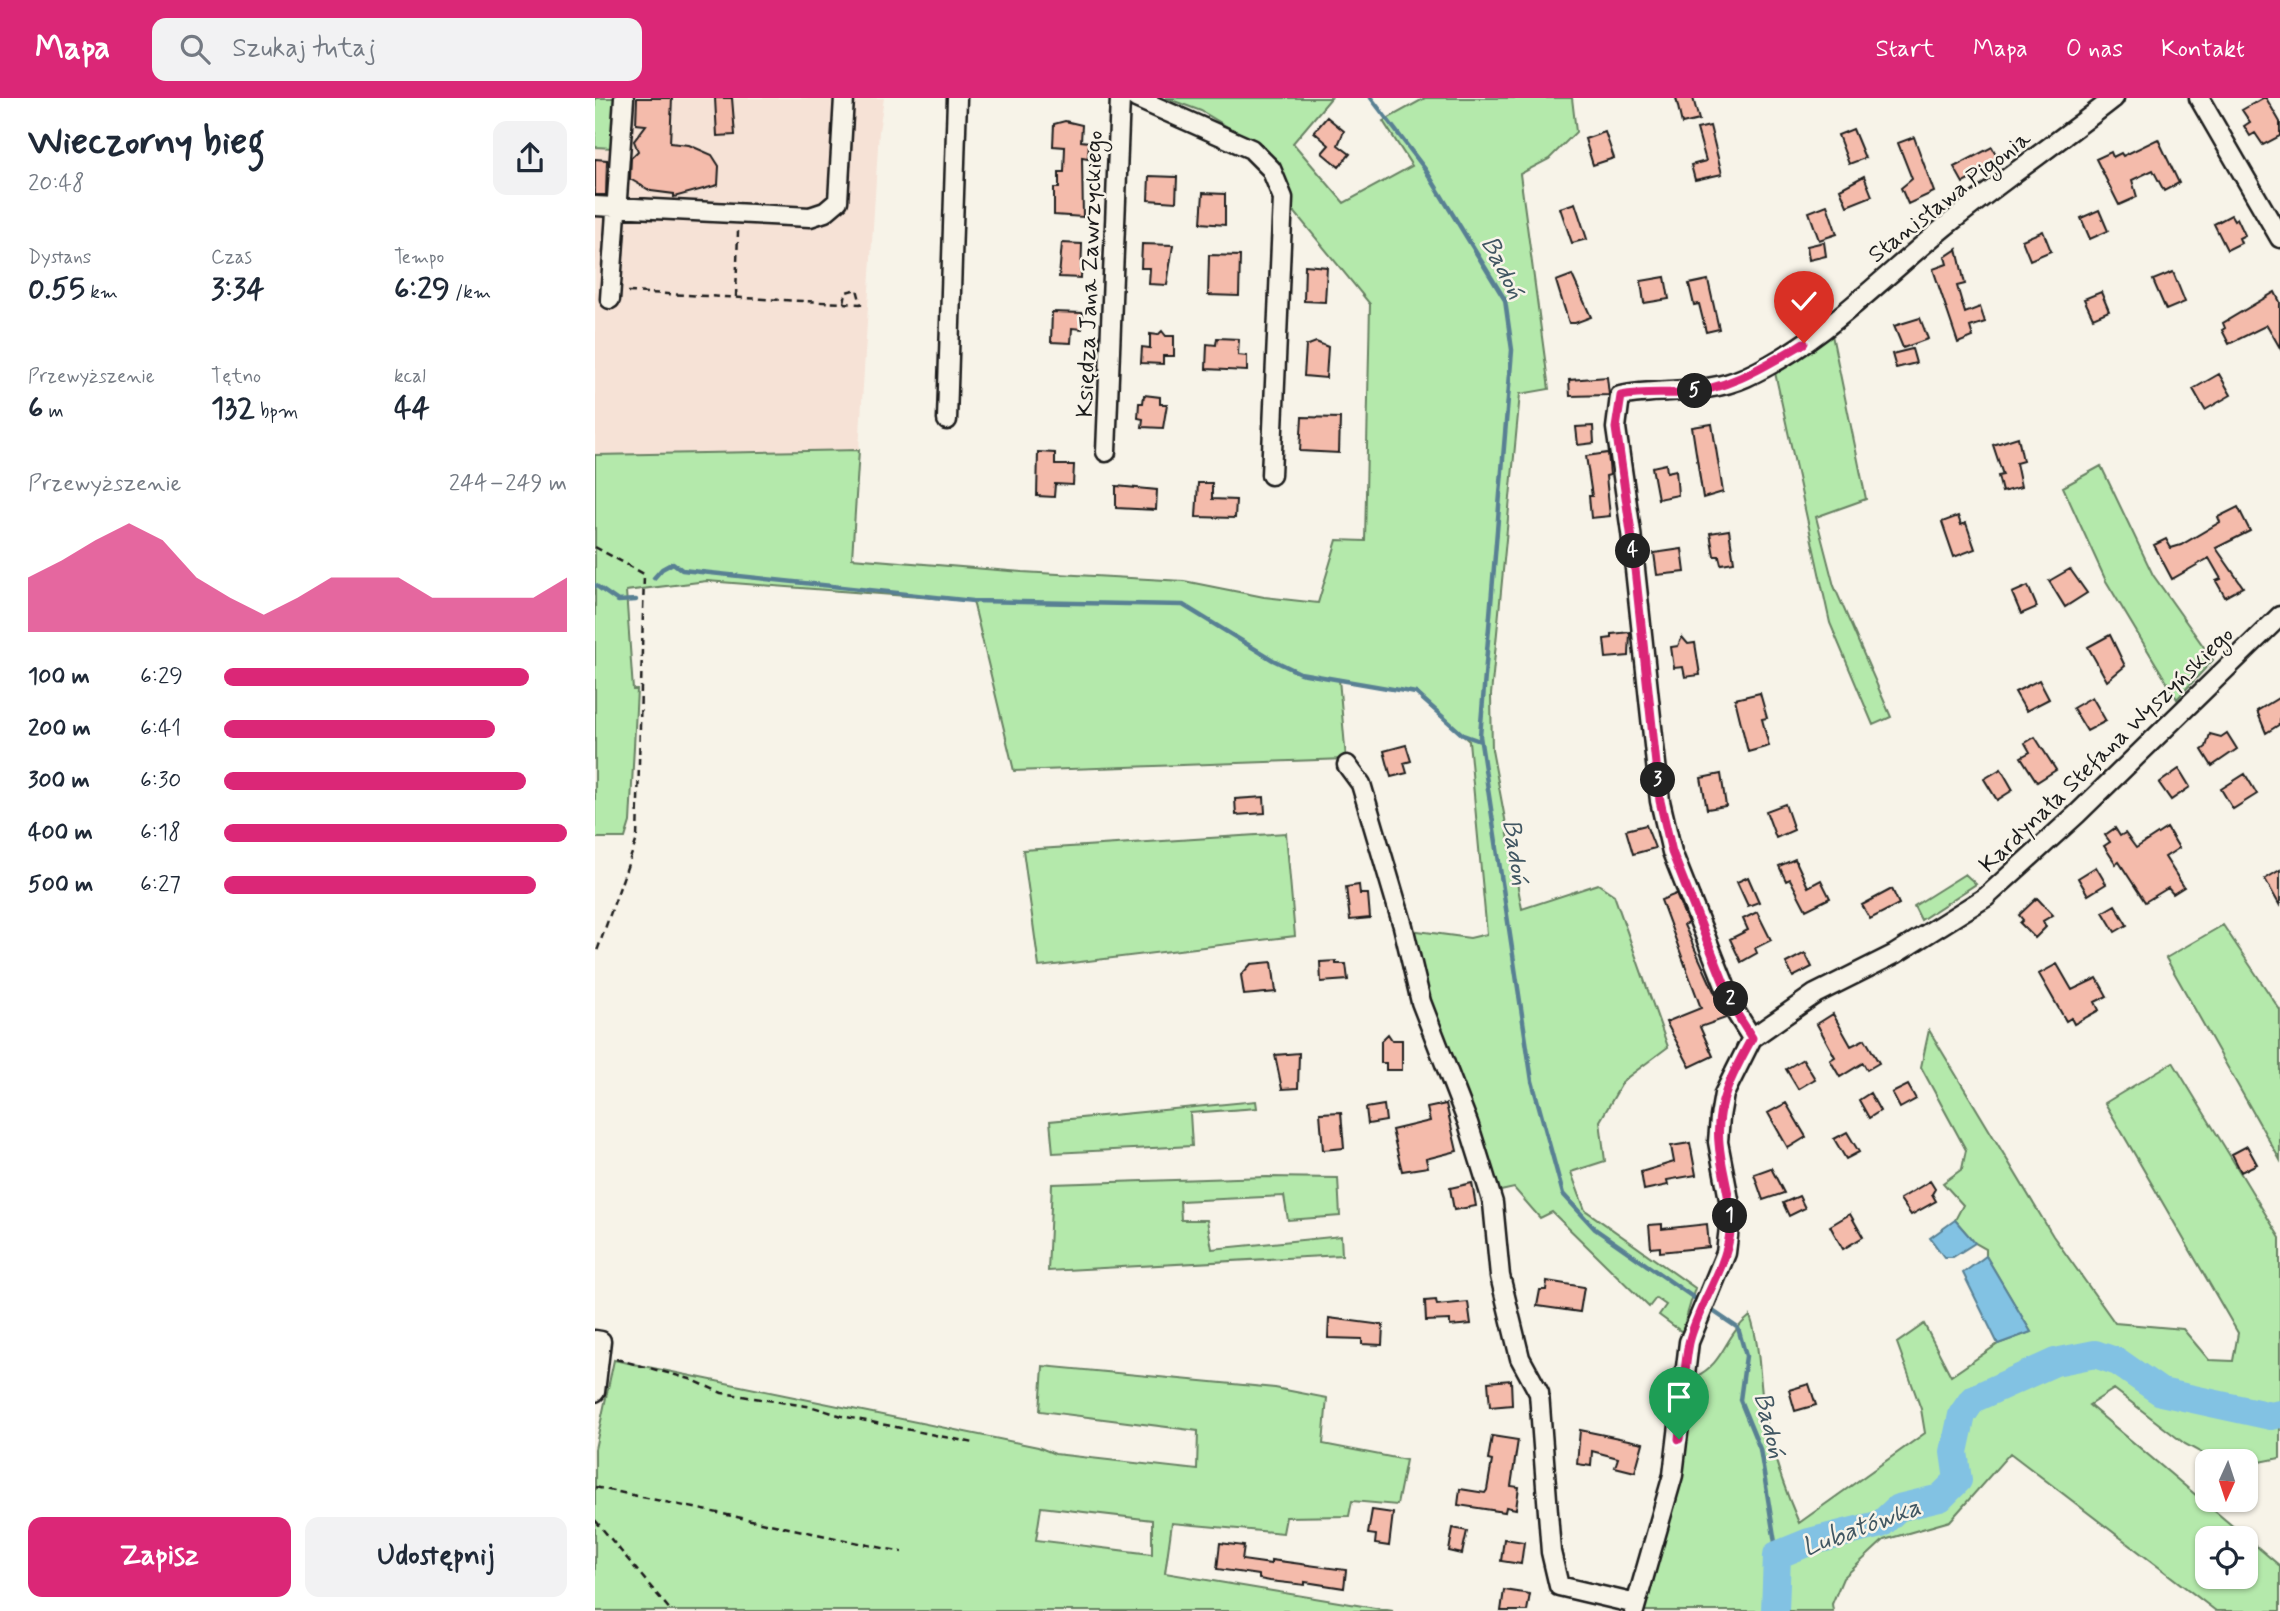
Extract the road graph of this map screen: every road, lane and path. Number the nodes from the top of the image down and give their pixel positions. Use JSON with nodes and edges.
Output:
{"nodes":[{"id":1,"x":624,"y":98,"type":"edge"},
{"id":2,"x":844,"y":98,"type":"edge"},
{"id":3,"x":957,"y":98,"type":"edge"},
{"id":4,"x":1120,"y":98,"type":"edge"},
{"id":5,"x":1136,"y":98,"type":"edge"},
{"id":6,"x":2114,"y":98,"type":"edge"},
{"id":7,"x":2199,"y":98,"type":"edge"},
{"id":8,"x":595,"y":206,"type":"edge"},
{"id":9,"x":616,"y":207,"type":"junction"},
{"id":10,"x":739,"y":220,"type":"dead end"},
{"id":11,"x":2280,"y":238,"type":"edge"},
{"id":12,"x":610,"y":295,"type":"joint"},
{"id":13,"x":736,"y":297,"type":"junction"},
{"id":14,"x":844,"y":303,"type":"junction"},
{"id":15,"x":947,"y":421,"type":"dead end"},
{"id":16,"x":1107,"y":452,"type":"dead end"},
{"id":17,"x":1271,"y":475,"type":"dead end"},
{"id":18,"x":595,"y":547,"type":"edge"},
{"id":19,"x":2280,"y":616,"type":"edge"},
{"id":20,"x":1347,"y":765,"type":"dead end"},
{"id":21,"x":596,"y":954,"type":"edge"},
{"id":22,"x":1752,"y":1038,"type":"junction"},
{"id":23,"x":598,"y":1346,"type":"edge"},
{"id":24,"x":595,"y":1392,"type":"edge"},
{"id":25,"x":974,"y":1443,"type":"dead end"},
{"id":26,"x":595,"y":1487,"type":"edge"},
{"id":27,"x":595,"y":1520,"type":"edge"},
{"id":28,"x":902,"y":1552,"type":"dead end"},
{"id":29,"x":1635,"y":1607,"type":"edge"},
{"id":30,"x":671,"y":1611,"type":"edge"}],
"edges":[{"from":1,"to":9,"type":"street"},
{"from":2,"to":9,"type":"street"},
{"from":3,"to":15,"type":"street"},
{"from":4,"to":16,"type":"street","name":"Księdza Jana Zawrzyckiego"},
{"from":5,"to":17,"type":"street"},
{"from":6,"to":22,"type":"street","name":"Stanisława Pigonia"},
{"from":7,"to":11,"type":"street"},
{"from":8,"to":9,"type":"street"},
{"from":9,"to":12,"type":"street"},
{"from":10,"to":13,"type":"path"},
{"from":12,"to":13,"type":"path"},
{"from":13,"to":14,"type":"path"},
{"from":14,"to":14,"type":"path"},
{"from":18,"to":21,"type":"path"},
{"from":19,"to":22,"type":"street","name":"Kardynała Stefana Wyszyńskiego"},
{"from":20,"to":29,"type":"street"},
{"from":22,"to":29,"type":"street","name":"Kardynała Stefana Wyszyńskiego"},
{"from":23,"to":24,"type":"street"},
{"from":23,"to":25,"type":"path"},
{"from":26,"to":28,"type":"path"},
{"from":27,"to":30,"type":"path"}]}
